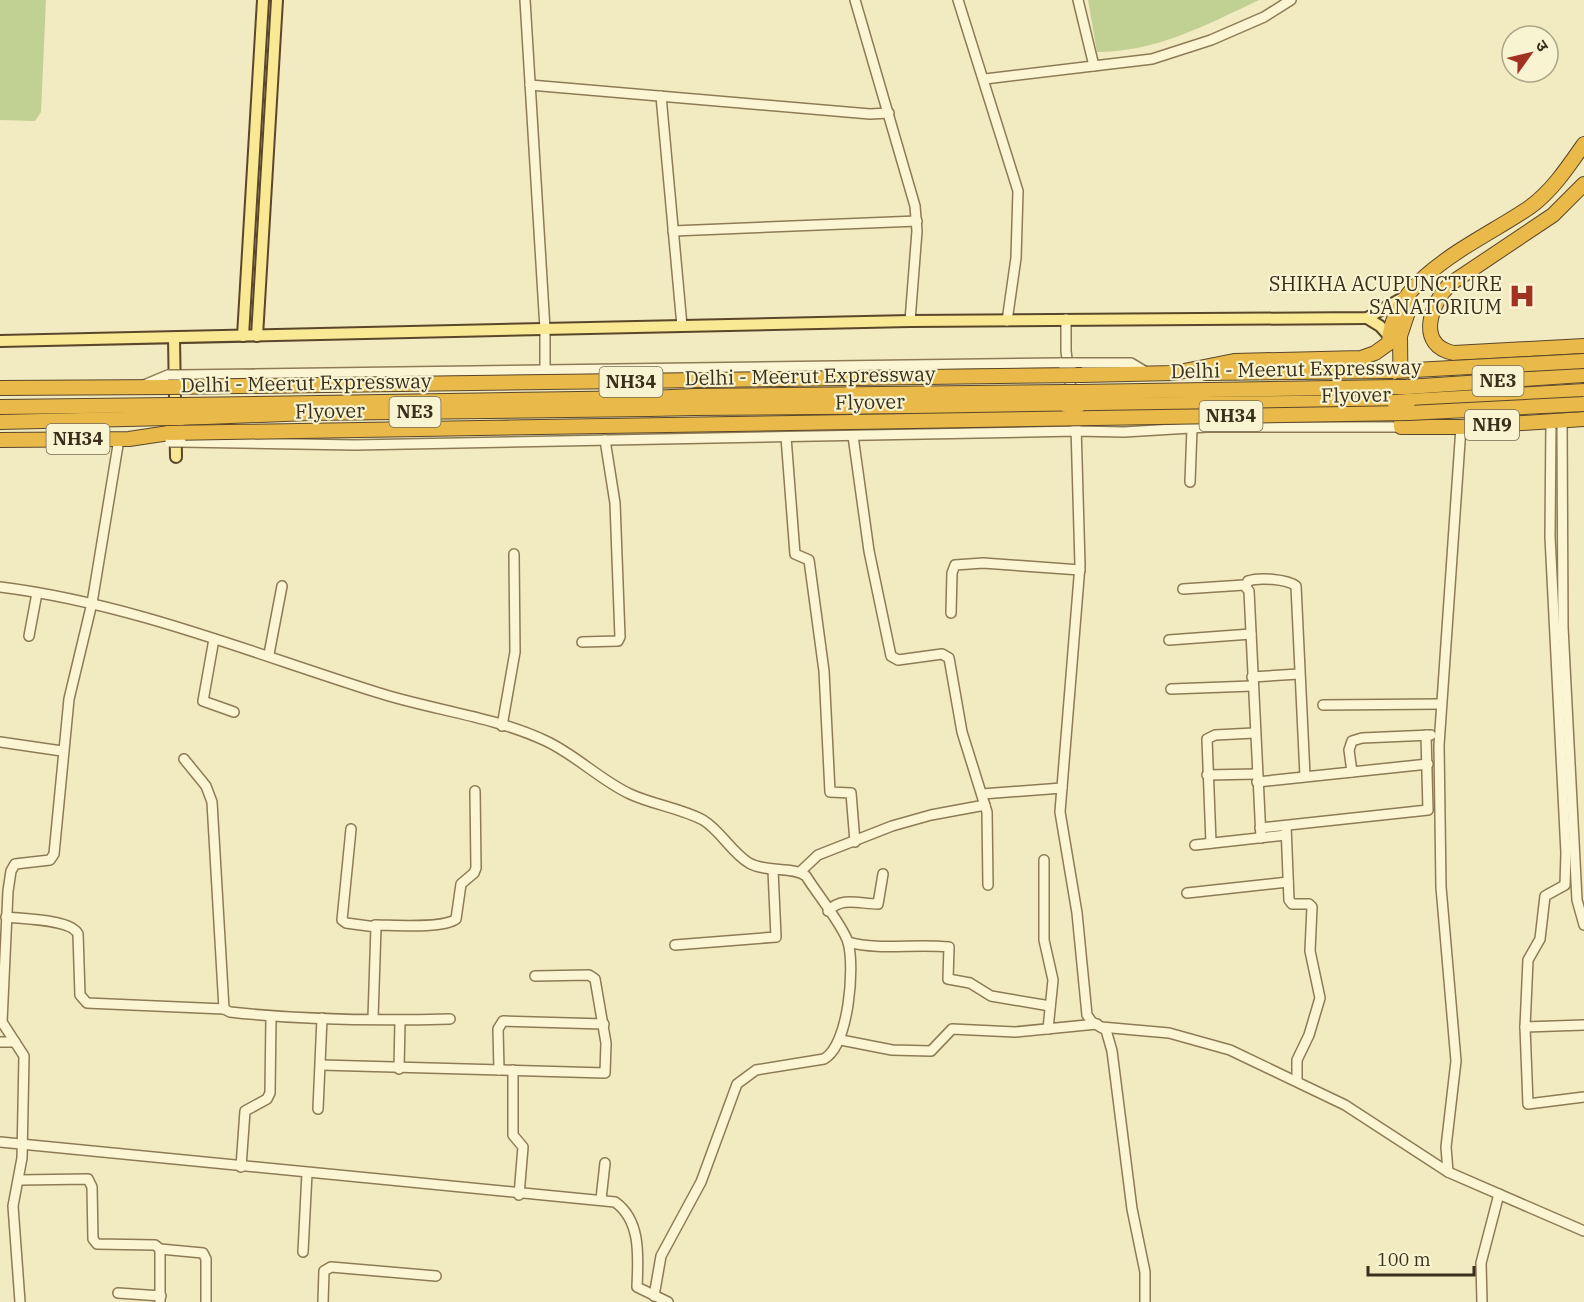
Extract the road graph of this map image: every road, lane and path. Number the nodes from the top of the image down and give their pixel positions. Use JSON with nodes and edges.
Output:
{"nodes":[{"id":1,"x":263,"y":0,"type":"edge"},
{"id":2,"x":277,"y":0,"type":"edge"},
{"id":3,"x":525,"y":0,"type":"edge"},
{"id":4,"x":855,"y":0,"type":"edge"},
{"id":5,"x":958,"y":0,"type":"edge"},
{"id":6,"x":1078,"y":0,"type":"edge"},
{"id":7,"x":1291,"y":0,"type":"edge"},
{"id":8,"x":1094,"y":66,"type":"junction"},
{"id":9,"x":985,"y":79,"type":"junction"},
{"id":10,"x":530,"y":85,"type":"junction"},
{"id":11,"x":661,"y":96,"type":"junction"},
{"id":12,"x":889,"y":113,"type":"junction"},
{"id":13,"x":1584,"y":144,"type":"edge"},
{"id":14,"x":1584,"y":184,"type":"edge"},
{"id":15,"x":917,"y":221,"type":"junction"},
{"id":16,"x":673,"y":231,"type":"junction"},
{"id":17,"x":1463,"y":248,"type":"junction"},
{"id":18,"x":1474,"y":267,"type":"junction"},
{"id":19,"x":1410,"y":298,"type":"junction"},
{"id":20,"x":1367,"y":318,"type":"junction"},
{"id":21,"x":1066,"y":319,"type":"junction"},
{"id":22,"x":910,"y":321,"type":"junction"},
{"id":23,"x":1007,"y":321,"type":"junction"},
{"id":24,"x":682,"y":326,"type":"junction"},
{"id":25,"x":545,"y":329,"type":"junction"},
{"id":26,"x":243,"y":336,"type":"junction"},
{"id":27,"x":257,"y":336,"type":"junction"},
{"id":28,"x":174,"y":339,"type":"junction"},
{"id":29,"x":1390,"y":340,"type":"junction"},
{"id":30,"x":0,"y":341,"type":"edge"},
{"id":31,"x":1584,"y":346,"type":"edge"},
{"id":32,"x":1584,"y":361,"type":"edge"},
{"id":33,"x":660,"y":367,"type":"junction"},
{"id":34,"x":682,"y":367,"type":"junction"},
{"id":35,"x":545,"y":369,"type":"junction"},
{"id":36,"x":1174,"y":373,"type":"junction"},
{"id":37,"x":1149,"y":374,"type":"junction"},
{"id":38,"x":1584,"y":375,"type":"edge"},
{"id":39,"x":169,"y":381,"type":"junction"},
{"id":40,"x":0,"y":388,"type":"edge"},
{"id":41,"x":1584,"y":391,"type":"edge"},
{"id":42,"x":1403,"y":392,"type":"junction"},
{"id":43,"x":1072,"y":398,"type":"junction"},
{"id":44,"x":1584,"y":404,"type":"edge"},
{"id":45,"x":0,"y":407,"type":"edge"},
{"id":46,"x":175,"y":412,"type":"junction"},
{"id":47,"x":1584,"y":419,"type":"edge"},
{"id":48,"x":1556,"y":421,"type":"junction"},
{"id":49,"x":0,"y":422,"type":"edge"},
{"id":50,"x":1401,"y":427,"type":"junction"},
{"id":51,"x":1461,"y":427,"type":"junction"},
{"id":52,"x":1192,"y":428,"type":"junction"},
{"id":53,"x":1076,"y":431,"type":"junction"},
{"id":54,"x":853,"y":436,"type":"junction"},
{"id":55,"x":165,"y":437,"type":"junction"},
{"id":56,"x":786,"y":437,"type":"junction"},
{"id":57,"x":118,"y":439,"type":"junction"},
{"id":58,"x":661,"y":439,"type":"junction"},
{"id":59,"x":682,"y":439,"type":"junction"},
{"id":60,"x":0,"y":440,"type":"edge"},
{"id":61,"x":605,"y":440,"type":"junction"},
{"id":62,"x":176,"y":457,"type":"dead end"},
{"id":63,"x":1190,"y":482,"type":"dead end"},
{"id":64,"x":1550,"y":505,"type":"junction"},
{"id":65,"x":1562,"y":505,"type":"junction"},
{"id":66,"x":514,"y":554,"type":"dead end"},
{"id":67,"x":1080,"y":570,"type":"junction"},
{"id":68,"x":282,"y":586,"type":"dead end"},
{"id":69,"x":1246,"y":586,"type":"junction"},
{"id":70,"x":0,"y":587,"type":"edge"},
{"id":71,"x":1183,"y":589,"type":"dead end"},
{"id":72,"x":37,"y":593,"type":"junction"},
{"id":73,"x":92,"y":603,"type":"junction"},
{"id":74,"x":951,"y":613,"type":"dead end"},
{"id":75,"x":1251,"y":634,"type":"junction"},
{"id":76,"x":29,"y":636,"type":"dead end"},
{"id":77,"x":214,"y":639,"type":"junction"},
{"id":78,"x":1169,"y":640,"type":"dead end"},
{"id":79,"x":582,"y":642,"type":"dead end"},
{"id":80,"x":268,"y":654,"type":"junction"},
{"id":81,"x":1299,"y":674,"type":"junction"},
{"id":82,"x":1252,"y":681,"type":"junction"},
{"id":83,"x":1171,"y":689,"type":"dead end"},
{"id":84,"x":1441,"y":704,"type":"junction"},
{"id":85,"x":1323,"y":705,"type":"dead end"},
{"id":86,"x":234,"y":712,"type":"dead end"},
{"id":87,"x":502,"y":726,"type":"junction"},
{"id":88,"x":1254,"y":733,"type":"junction"},
{"id":89,"x":1426,"y":735,"type":"junction"},
{"id":90,"x":1439,"y":735,"type":"junction"},
{"id":91,"x":0,"y":742,"type":"edge"},
{"id":92,"x":62,"y":751,"type":"junction"},
{"id":93,"x":184,"y":759,"type":"dead end"},
{"id":94,"x":1428,"y":764,"type":"junction"},
{"id":95,"x":1352,"y":772,"type":"junction"},
{"id":96,"x":1207,"y":775,"type":"junction"},
{"id":97,"x":1305,"y":776,"type":"junction"},
{"id":98,"x":1257,"y":778,"type":"junction"},
{"id":99,"x":1062,"y":788,"type":"junction"},
{"id":100,"x":475,"y":791,"type":"dead end"},
{"id":101,"x":982,"y":794,"type":"junction"},
{"id":102,"x":985,"y":806,"type":"junction"},
{"id":103,"x":351,"y":829,"type":"dead end"},
{"id":104,"x":1286,"y":830,"type":"junction"},
{"id":105,"x":1261,"y":833,"type":"junction"},
{"id":106,"x":855,"y":842,"type":"junction"},
{"id":107,"x":1212,"y":843,"type":"junction"},
{"id":108,"x":1195,"y":845,"type":"dead end"},
{"id":109,"x":1044,"y":860,"type":"dead end"},
{"id":110,"x":1565,"y":862,"type":"junction"},
{"id":111,"x":1581,"y":862,"type":"edge"},
{"id":112,"x":773,"y":870,"type":"junction"},
{"id":113,"x":800,"y":872,"type":"junction"},
{"id":114,"x":883,"y":874,"type":"dead end"},
{"id":115,"x":1288,"y":882,"type":"junction"},
{"id":116,"x":988,"y":885,"type":"dead end"},
{"id":117,"x":1187,"y":892,"type":"dead end"},
{"id":118,"x":4,"y":902,"type":"edge"},
{"id":119,"x":828,"y":911,"type":"junction"},
{"id":120,"x":6,"y":918,"type":"junction"},
{"id":121,"x":375,"y":925,"type":"junction"},
{"id":122,"x":1584,"y":925,"type":"edge"},
{"id":123,"x":848,"y":942,"type":"junction"},
{"id":124,"x":675,"y":945,"type":"dead end"},
{"id":125,"x":535,"y":976,"type":"dead end"},
{"id":126,"x":1050,"y":1006,"type":"junction"},
{"id":127,"x":224,"y":1009,"type":"junction"},
{"id":128,"x":271,"y":1017,"type":"junction"},
{"id":129,"x":322,"y":1018,"type":"junction"},
{"id":130,"x":373,"y":1018,"type":"junction"},
{"id":131,"x":450,"y":1019,"type":"dead end"},
{"id":132,"x":400,"y":1021,"type":"junction"},
{"id":133,"x":604,"y":1024,"type":"junction"},
{"id":134,"x":1584,"y":1025,"type":"edge"},
{"id":135,"x":1099,"y":1026,"type":"junction"},
{"id":136,"x":1526,"y":1027,"type":"junction"},
{"id":137,"x":1048,"y":1029,"type":"junction"},
{"id":138,"x":841,"y":1040,"type":"junction"},
{"id":139,"x":0,"y":1042,"type":"edge"},
{"id":140,"x":15,"y":1042,"type":"junction"},
{"id":141,"x":321,"y":1065,"type":"junction"},
{"id":142,"x":399,"y":1069,"type":"junction"},
{"id":143,"x":499,"y":1070,"type":"junction"},
{"id":144,"x":513,"y":1071,"type":"junction"},
{"id":145,"x":1297,"y":1081,"type":"junction"},
{"id":146,"x":1584,"y":1097,"type":"edge"},
{"id":147,"x":318,"y":1109,"type":"dead end"},
{"id":148,"x":0,"y":1142,"type":"edge"},
{"id":149,"x":23,"y":1145,"type":"junction"},
{"id":150,"x":604,"y":1163,"type":"dead end"},
{"id":151,"x":241,"y":1167,"type":"junction"},
{"id":152,"x":1448,"y":1172,"type":"junction"},
{"id":153,"x":307,"y":1173,"type":"junction"},
{"id":154,"x":19,"y":1180,"type":"junction"},
{"id":155,"x":1499,"y":1194,"type":"junction"},
{"id":156,"x":519,"y":1195,"type":"junction"},
{"id":157,"x":601,"y":1199,"type":"junction"},
{"id":158,"x":1584,"y":1231,"type":"edge"},
{"id":159,"x":160,"y":1249,"type":"junction"},
{"id":160,"x":303,"y":1252,"type":"dead end"},
{"id":161,"x":436,"y":1276,"type":"dead end"},
{"id":162,"x":118,"y":1293,"type":"dead end"},
{"id":163,"x":654,"y":1296,"type":"junction"},
{"id":164,"x":160,"y":1299,"type":"edge"},
{"id":165,"x":21,"y":1302,"type":"edge"},
{"id":166,"x":206,"y":1302,"type":"edge"},
{"id":167,"x":323,"y":1302,"type":"edge"},
{"id":168,"x":666,"y":1302,"type":"edge"},
{"id":169,"x":1145,"y":1302,"type":"edge"},
{"id":170,"x":1482,"y":1302,"type":"edge"}],
"edges":[{"from":1,"to":26,"type":"main road"},
{"from":2,"to":27,"type":"main road"},
{"from":3,"to":10,"type":"street"},
{"from":4,"to":12,"type":"street"},
{"from":5,"to":9,"type":"street"},
{"from":6,"to":8,"type":"street"},
{"from":7,"to":8,"type":"street"},
{"from":8,"to":9,"type":"street"},
{"from":9,"to":23,"type":"street"},
{"from":10,"to":11,"type":"street"},
{"from":10,"to":25,"type":"street"},
{"from":11,"to":12,"type":"street"},
{"from":11,"to":16,"type":"street"},
{"from":12,"to":15,"type":"street"},
{"from":13,"to":17,"type":"highway"},
{"from":14,"to":18,"type":"highway"},
{"from":15,"to":16,"type":"street"},
{"from":15,"to":22,"type":"street"},
{"from":16,"to":24,"type":"street"},
{"from":17,"to":18,"type":"highway"},
{"from":17,"to":19,"type":"highway"},
{"from":18,"to":31,"type":"highway"},
{"from":19,"to":20,"type":"main road"},
{"from":19,"to":29,"type":"highway"},
{"from":19,"to":50,"type":"highway"},
{"from":20,"to":21,"type":"main road"},
{"from":20,"to":29,"type":"main road"},
{"from":21,"to":23,"type":"main road"},
{"from":21,"to":53,"type":"street"},
{"from":22,"to":23,"type":"main road"},
{"from":22,"to":24,"type":"main road"},
{"from":24,"to":25,"type":"main road"},
{"from":25,"to":27,"type":"main road"},
{"from":25,"to":35,"type":"street"},
{"from":26,"to":27,"type":"main road"},
{"from":26,"to":28,"type":"main road"},
{"from":28,"to":30,"type":"main road"},
{"from":28,"to":62,"type":"main road"},
{"from":29,"to":36,"type":"highway","number":"NH34"},
{"from":32,"to":36,"type":"highway","name":"Flyover","number":"NH34","bridge":true},
{"from":33,"to":34,"type":"street"},
{"from":33,"to":35,"type":"street"},
{"from":33,"to":58,"type":"street"},
{"from":34,"to":37,"type":"street","bridge":true},
{"from":34,"to":59,"type":"street"},
{"from":35,"to":39,"type":"street","bridge":true},
{"from":36,"to":37,"type":"highway","number":"NH34"},
{"from":37,"to":39,"type":"highway","name":"Flyover","number":"NH34","bridge":true},
{"from":38,"to":42,"type":"highway","name":"Delhi - Meerut Expressway","number":"NE3"},
{"from":39,"to":40,"type":"highway","name":"Flyover","number":"NH34"},
{"from":41,"to":42,"type":"highway","name":"Delhi - Meerut Expressway","number":"NE3"},
{"from":42,"to":43,"type":"highway","name":"Delhi - Meerut Expressway","number":"NE3"},
{"from":42,"to":43,"type":"highway","name":"Delhi - Meerut Expressway","number":"NE3","bridge":true},
{"from":43,"to":46,"type":"highway","name":"Delhi - Meerut Expressway","number":"NE3","bridge":true},
{"from":44,"to":55,"type":"highway","name":"Flyover","number":"NH34","bridge":true},
{"from":45,"to":46,"type":"highway","name":"Delhi - Meerut Expressway","number":"NE3"},
{"from":46,"to":49,"type":"highway","name":"Delhi - Meerut Expressway","number":"NE3"},
{"from":47,"to":48,"type":"highway","number":"NH9"},
{"from":48,"to":51,"type":"highway","number":"NH9"},
{"from":48,"to":64,"type":"street"},
{"from":48,"to":65,"type":"street"},
{"from":50,"to":51,"type":"highway","number":"NH9"},
{"from":50,"to":52,"type":"street"},
{"from":51,"to":84,"type":"street"},
{"from":52,"to":53,"type":"street"},
{"from":52,"to":63,"type":"street"},
{"from":53,"to":54,"type":"street"},
{"from":53,"to":67,"type":"street"},
{"from":54,"to":56,"type":"street"},
{"from":54,"to":101,"type":"street"},
{"from":55,"to":57,"type":"highway","number":"NH34"},
{"from":55,"to":61,"type":"street","bridge":true},
{"from":56,"to":59,"type":"street"},
{"from":56,"to":106,"type":"street"},
{"from":57,"to":60,"type":"highway","number":"NH34"},
{"from":57,"to":73,"type":"street"},
{"from":58,"to":59,"type":"street"},
{"from":58,"to":61,"type":"street"},
{"from":61,"to":79,"type":"street"},
{"from":64,"to":65,"type":"street"},
{"from":64,"to":110,"type":"street"},
{"from":65,"to":111,"type":"street"},
{"from":66,"to":87,"type":"street"},
{"from":67,"to":74,"type":"street"},
{"from":67,"to":99,"type":"street"},
{"from":68,"to":80,"type":"street"},
{"from":69,"to":71,"type":"street"},
{"from":69,"to":75,"type":"street"},
{"from":69,"to":81,"type":"street"},
{"from":70,"to":72,"type":"street"},
{"from":72,"to":73,"type":"street"},
{"from":72,"to":76,"type":"street"},
{"from":73,"to":77,"type":"street"},
{"from":73,"to":92,"type":"street"},
{"from":75,"to":78,"type":"street"},
{"from":75,"to":82,"type":"street"},
{"from":77,"to":80,"type":"street"},
{"from":77,"to":86,"type":"street"},
{"from":80,"to":87,"type":"street"},
{"from":81,"to":82,"type":"street"},
{"from":81,"to":97,"type":"street"},
{"from":82,"to":83,"type":"street"},
{"from":82,"to":88,"type":"street"},
{"from":84,"to":85,"type":"street"},
{"from":84,"to":90,"type":"street"},
{"from":87,"to":112,"type":"street"},
{"from":88,"to":96,"type":"street"},
{"from":88,"to":98,"type":"street"},
{"from":89,"to":90,"type":"street"},
{"from":89,"to":94,"type":"street"},
{"from":89,"to":95,"type":"street"},
{"from":90,"to":152,"type":"street"},
{"from":91,"to":92,"type":"street"},
{"from":92,"to":118,"type":"street"},
{"from":93,"to":127,"type":"street"},
{"from":94,"to":95,"type":"street"},
{"from":94,"to":104,"type":"street"},
{"from":95,"to":97,"type":"street"},
{"from":96,"to":98,"type":"street"},
{"from":96,"to":107,"type":"street"},
{"from":97,"to":98,"type":"street"},
{"from":98,"to":105,"type":"street"},
{"from":99,"to":101,"type":"street"},
{"from":99,"to":135,"type":"street"},
{"from":100,"to":121,"type":"street"},
{"from":101,"to":102,"type":"street"},
{"from":102,"to":106,"type":"street"},
{"from":102,"to":116,"type":"street"},
{"from":103,"to":121,"type":"street"},
{"from":104,"to":105,"type":"street"},
{"from":104,"to":115,"type":"street"},
{"from":105,"to":107,"type":"street"},
{"from":106,"to":113,"type":"street"},
{"from":107,"to":108,"type":"street"},
{"from":109,"to":126,"type":"street"},
{"from":110,"to":111,"type":"street"},
{"from":110,"to":136,"type":"street"},
{"from":111,"to":122,"type":"street"},
{"from":112,"to":113,"type":"street"},
{"from":112,"to":124,"type":"street"},
{"from":113,"to":119,"type":"street"},
{"from":114,"to":119,"type":"street"},
{"from":115,"to":117,"type":"street"},
{"from":115,"to":145,"type":"street"},
{"from":118,"to":120,"type":"street"},
{"from":119,"to":123,"type":"street"},
{"from":120,"to":127,"type":"street"},
{"from":120,"to":140,"type":"street"},
{"from":121,"to":130,"type":"street"},
{"from":123,"to":126,"type":"street"},
{"from":123,"to":138,"type":"street"},
{"from":125,"to":133,"type":"street"},
{"from":126,"to":137,"type":"street"},
{"from":127,"to":128,"type":"street"},
{"from":128,"to":129,"type":"street"},
{"from":128,"to":151,"type":"street"},
{"from":129,"to":130,"type":"street"},
{"from":129,"to":141,"type":"street"},
{"from":130,"to":132,"type":"street"},
{"from":131,"to":132,"type":"street"},
{"from":132,"to":142,"type":"street"},
{"from":133,"to":143,"type":"street"},
{"from":133,"to":144,"type":"street"},
{"from":134,"to":136,"type":"street"},
{"from":135,"to":137,"type":"street"},
{"from":135,"to":145,"type":"street"},
{"from":135,"to":169,"type":"street"},
{"from":136,"to":146,"type":"street"},
{"from":137,"to":138,"type":"street"},
{"from":138,"to":163,"type":"street"},
{"from":139,"to":140,"type":"street"},
{"from":140,"to":149,"type":"street"},
{"from":141,"to":142,"type":"street"},
{"from":141,"to":147,"type":"street"},
{"from":142,"to":143,"type":"street"},
{"from":143,"to":144,"type":"street"},
{"from":144,"to":156,"type":"street"},
{"from":145,"to":152,"type":"street"},
{"from":148,"to":149,"type":"street"},
{"from":149,"to":151,"type":"street"},
{"from":149,"to":154,"type":"street"},
{"from":150,"to":157,"type":"street"},
{"from":151,"to":153,"type":"street"},
{"from":152,"to":155,"type":"street"},
{"from":153,"to":156,"type":"street"},
{"from":153,"to":160,"type":"street"},
{"from":154,"to":159,"type":"street"},
{"from":154,"to":165,"type":"street"},
{"from":155,"to":158,"type":"street"},
{"from":155,"to":170,"type":"street"},
{"from":156,"to":157,"type":"street"},
{"from":157,"to":163,"type":"street"},
{"from":159,"to":164,"type":"street"},
{"from":159,"to":166,"type":"street"},
{"from":161,"to":167,"type":"street"},
{"from":162,"to":164,"type":"street"},
{"from":163,"to":168,"type":"street"}]}
